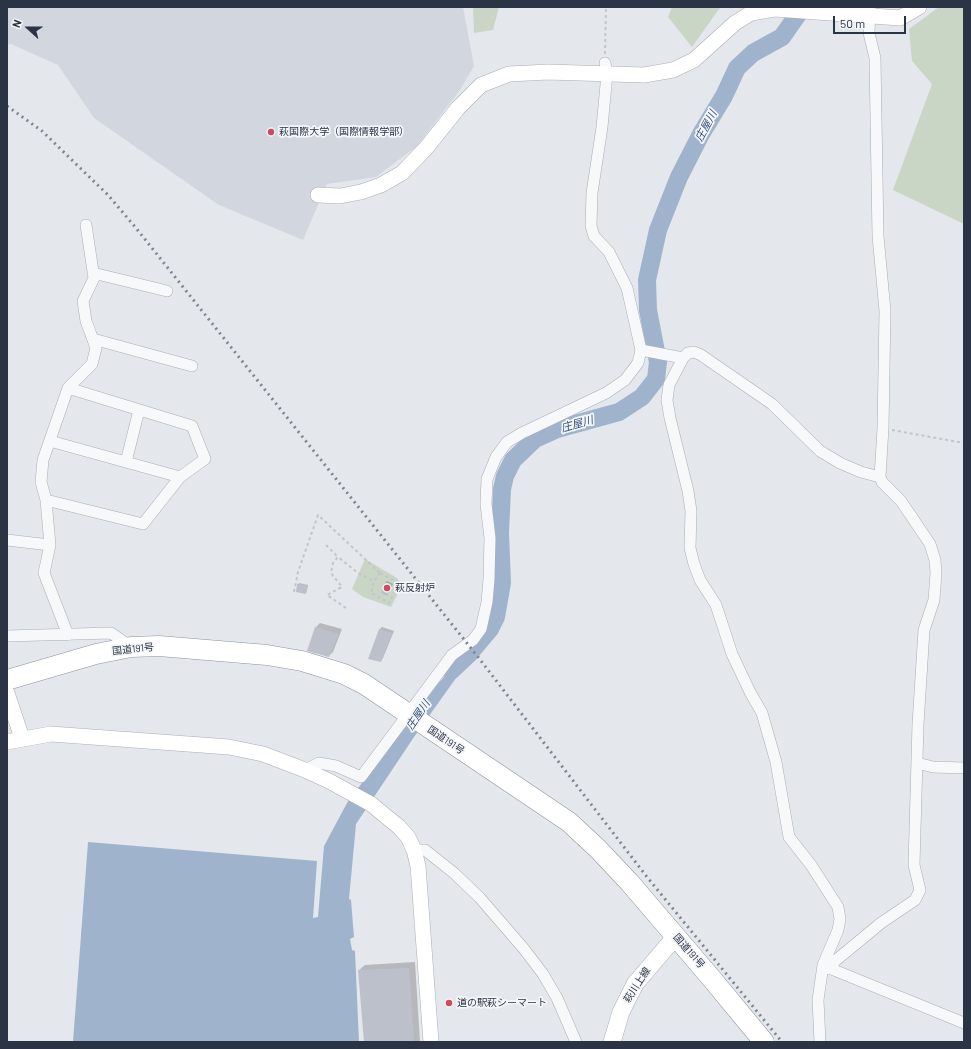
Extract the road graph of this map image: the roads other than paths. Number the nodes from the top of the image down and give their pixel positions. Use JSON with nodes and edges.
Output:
{"nodes":[{"id":1,"x":919,"y":7,"type":"edge"},
{"id":2,"x":871,"y":12,"type":"edge"},
{"id":3,"x":606,"y":69,"type":"junction"},
{"id":4,"x":318,"y":195,"type":"dead end"},
{"id":5,"x":86,"y":225,"type":"dead end"},
{"id":6,"x":93,"y":273,"type":"junction"},
{"id":7,"x":167,"y":292,"type":"dead end"},
{"id":8,"x":93,"y":339,"type":"junction"},
{"id":9,"x":642,"y":350,"type":"junction"},
{"id":10,"x":683,"y":358,"type":"junction"},
{"id":11,"x":192,"y":366,"type":"dead end"},
{"id":12,"x":68,"y":388,"type":"junction"},
{"id":13,"x":140,"y":410,"type":"junction"},
{"id":14,"x":50,"y":441,"type":"junction"},
{"id":15,"x":126,"y":462,"type":"junction"},
{"id":16,"x":180,"y":477,"type":"junction"},
{"id":17,"x":880,"y":477,"type":"junction"},
{"id":18,"x":46,"y":500,"type":"junction"},
{"id":19,"x":7,"y":540,"type":"edge"},
{"id":20,"x":50,"y":545,"type":"junction"},
{"id":21,"x":68,"y":635,"type":"junction"},
{"id":22,"x":7,"y":636,"type":"edge"},
{"id":23,"x":131,"y":647,"type":"junction"},
{"id":24,"x":7,"y":680,"type":"edge"},
{"id":25,"x":7,"y":693,"type":"edge"},
{"id":26,"x":414,"y":718,"type":"junction"},
{"id":27,"x":22,"y":738,"type":"junction"},
{"id":28,"x":7,"y":742,"type":"edge"},
{"id":29,"x":917,"y":763,"type":"junction"},
{"id":30,"x":964,"y":768,"type":"edge"},
{"id":31,"x":305,"y":770,"type":"junction"},
{"id":32,"x":414,"y":850,"type":"junction"},
{"id":33,"x":676,"y":936,"type":"junction"},
{"id":34,"x":826,"y":967,"type":"junction"},
{"id":35,"x":964,"y":1023,"type":"edge"},
{"id":36,"x":431,"y":1042,"type":"edge"},
{"id":37,"x":576,"y":1042,"type":"edge"},
{"id":38,"x":612,"y":1042,"type":"edge"},
{"id":39,"x":764,"y":1042,"type":"edge"},
{"id":40,"x":820,"y":1042,"type":"edge"}],
"edges":[{"from":1,"to":2,"type":"street"},
{"from":2,"to":3,"type":"street"},
{"from":2,"to":17,"type":"street"},
{"from":3,"to":4,"type":"street"},
{"from":3,"to":9,"type":"street"},
{"from":5,"to":6,"type":"street"},
{"from":6,"to":7,"type":"street"},
{"from":6,"to":8,"type":"street"},
{"from":8,"to":11,"type":"street"},
{"from":8,"to":12,"type":"street"},
{"from":9,"to":10,"type":"street"},
{"from":9,"to":26,"type":"street"},
{"from":10,"to":17,"type":"street"},
{"from":10,"to":34,"type":"street"},
{"from":12,"to":13,"type":"street"},
{"from":12,"to":14,"type":"street"},
{"from":13,"to":15,"type":"street"},
{"from":13,"to":16,"type":"street"},
{"from":14,"to":15,"type":"street"},
{"from":14,"to":18,"type":"street"},
{"from":15,"to":16,"type":"street"},
{"from":16,"to":18,"type":"street"},
{"from":17,"to":29,"type":"street"},
{"from":18,"to":20,"type":"street"},
{"from":19,"to":20,"type":"street"},
{"from":20,"to":21,"type":"street"},
{"from":21,"to":22,"type":"street"},
{"from":21,"to":23,"type":"street"},
{"from":23,"to":24,"type":"highway","name":"国道191号"},
{"from":23,"to":26,"type":"highway","name":"国道191号"},
{"from":25,"to":27,"type":"street"},
{"from":26,"to":31,"type":"street"},
{"from":26,"to":33,"type":"highway","name":"国道191号"},
{"from":27,"to":28,"type":"street"},
{"from":27,"to":31,"type":"street"},
{"from":29,"to":30,"type":"street"},
{"from":29,"to":34,"type":"street"},
{"from":31,"to":32,"type":"street"},
{"from":32,"to":36,"type":"street"},
{"from":32,"to":37,"type":"street"},
{"from":33,"to":38,"type":"main road","name":"萩川上線"},
{"from":33,"to":39,"type":"highway","name":"国道191号"},
{"from":34,"to":35,"type":"street"},
{"from":34,"to":40,"type":"street"}]}
